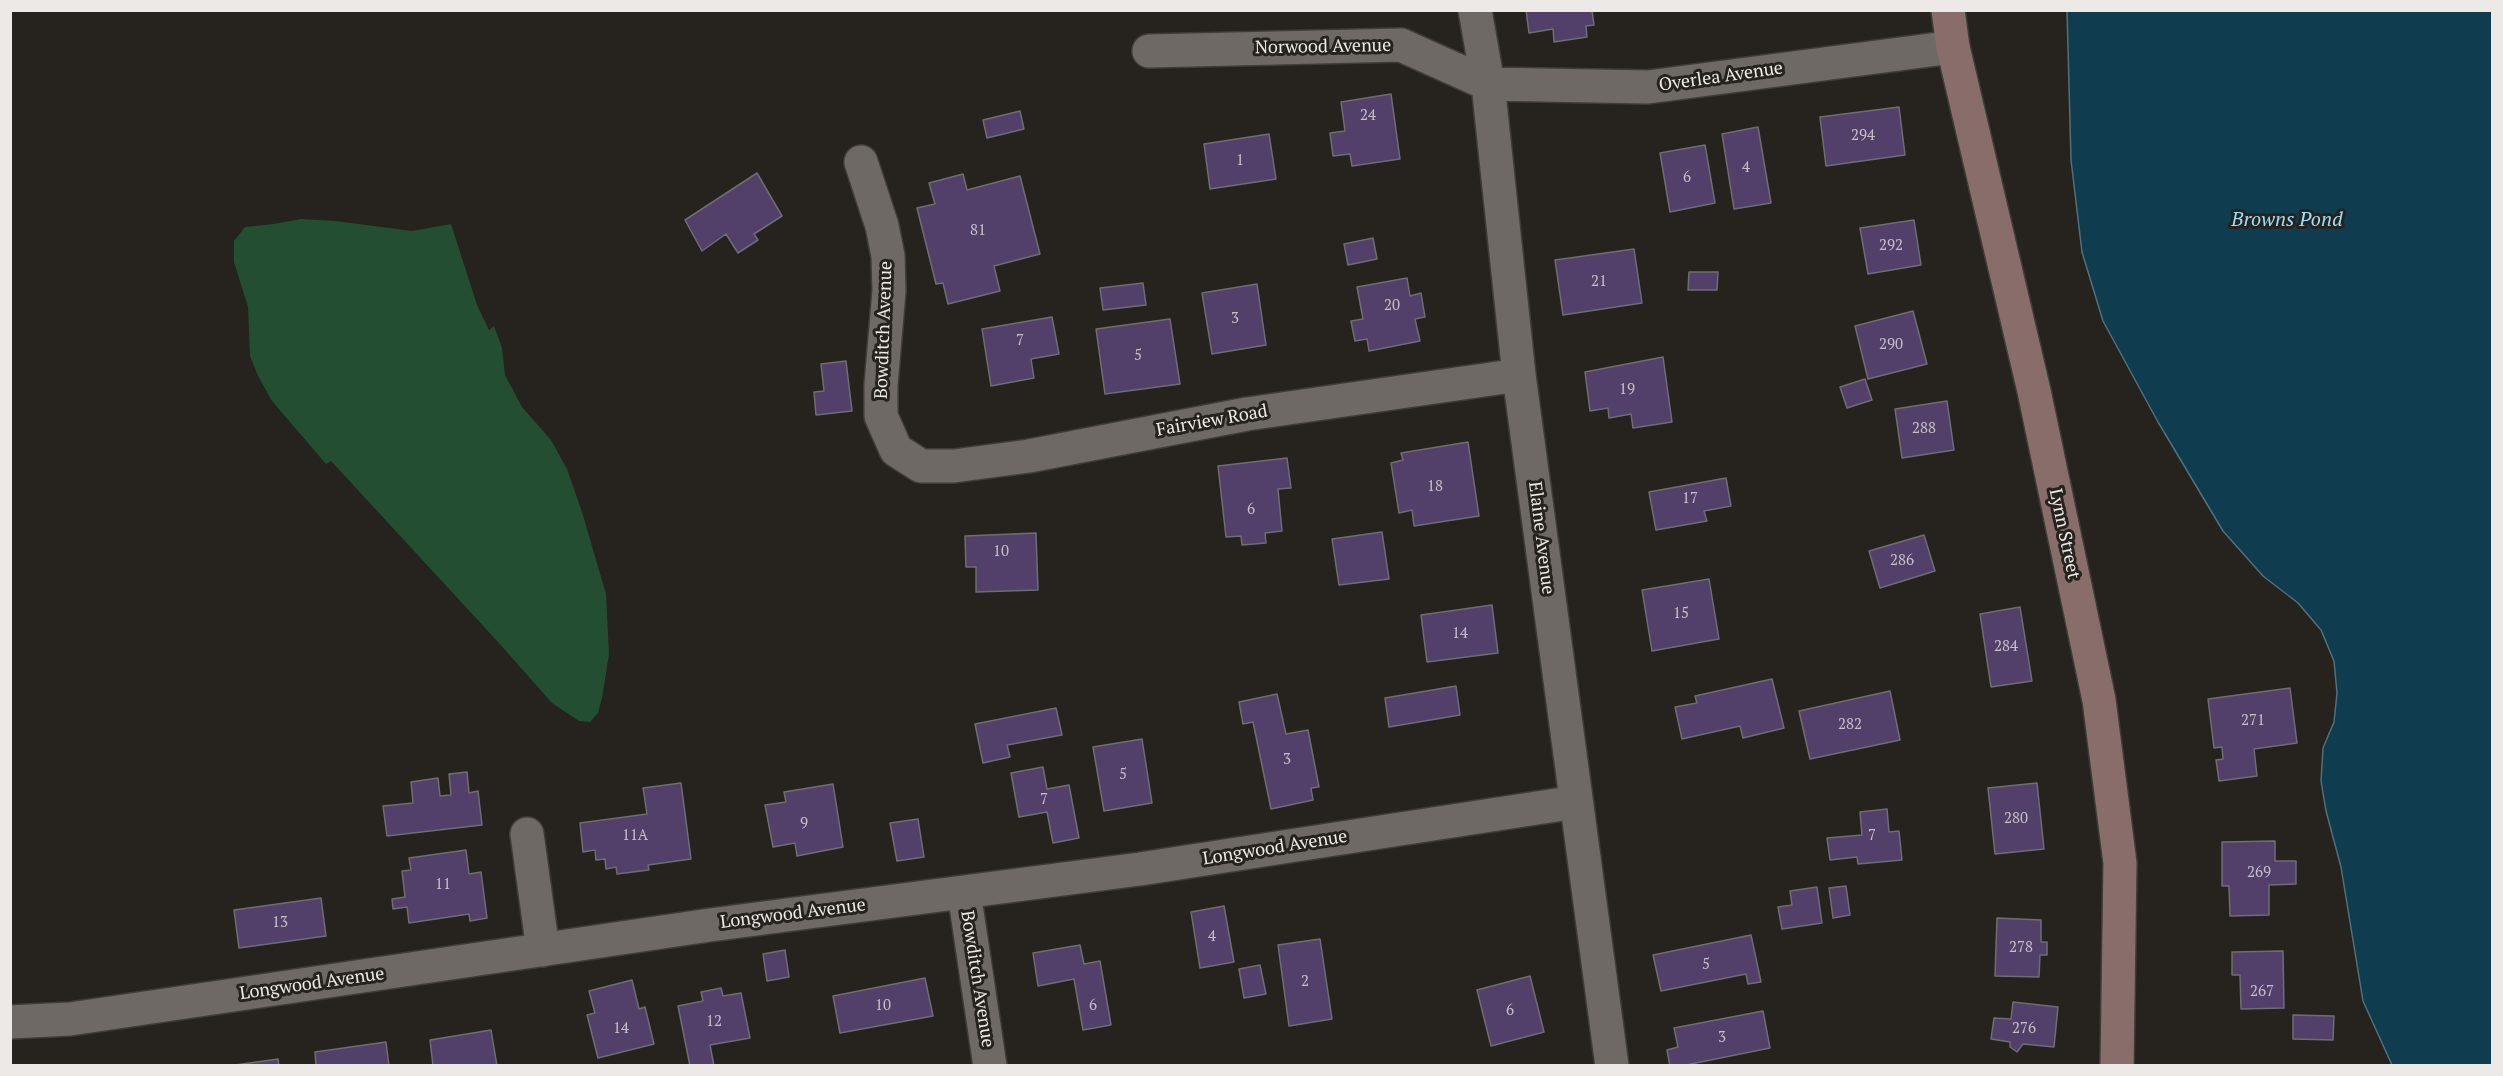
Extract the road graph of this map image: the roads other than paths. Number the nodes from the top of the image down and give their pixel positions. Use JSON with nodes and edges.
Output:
{"nodes":[{"id":1,"x":1475,"y":10,"type":"edge"},
{"id":2,"x":1948,"y":10,"type":"edge"},
{"id":3,"x":1953,"y":47,"type":"junction"},
{"id":4,"x":1149,"y":51,"type":"dead end"},
{"id":5,"x":1488,"y":84,"type":"junction"},
{"id":6,"x":861,"y":162,"type":"dead end"},
{"id":7,"x":1519,"y":375,"type":"junction"},
{"id":8,"x":908,"y":457,"type":"joint"},
{"id":9,"x":1576,"y":802,"type":"junction"},
{"id":10,"x":527,"y":834,"type":"dead end"},
{"id":11,"x":964,"y":892,"type":"junction"},
{"id":12,"x":543,"y":950,"type":"junction"},
{"id":13,"x":10,"y":1022,"type":"edge"},
{"id":14,"x":990,"y":1065,"type":"edge"},
{"id":15,"x":1612,"y":1065,"type":"edge"},
{"id":16,"x":2116,"y":1065,"type":"edge"}],
"edges":[{"from":1,"to":5,"type":"street","name":"Elaine Avenue"},
{"from":2,"to":3,"type":"main road","name":"Lynn Street"},
{"from":3,"to":5,"type":"street","name":"Overlea Avenue"},
{"from":3,"to":16,"type":"main road","name":"Lynn Street"},
{"from":4,"to":5,"type":"street","name":"Norwood Avenue"},
{"from":5,"to":7,"type":"street","name":"Elaine Avenue"},
{"from":6,"to":8,"type":"street","name":"Bowditch Avenue"},
{"from":7,"to":8,"type":"street","name":"Fairview Road"},
{"from":7,"to":9,"type":"street","name":"Elaine Avenue"},
{"from":9,"to":11,"type":"street","name":"Longwood Avenue"},
{"from":9,"to":15,"type":"street","name":"Elaine Avenue"},
{"from":10,"to":12,"type":"street"},
{"from":11,"to":12,"type":"street","name":"Longwood Avenue"},
{"from":11,"to":14,"type":"street","name":"Bowditch Avenue"},
{"from":12,"to":13,"type":"street","name":"Longwood Avenue"}]}
